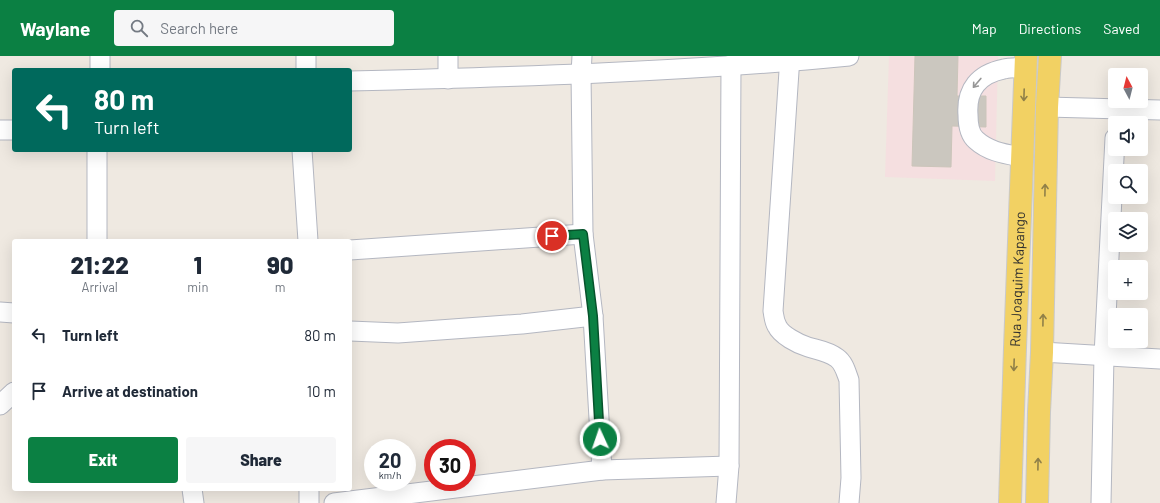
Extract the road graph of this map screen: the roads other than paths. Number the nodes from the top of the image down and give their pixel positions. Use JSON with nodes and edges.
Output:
{"nodes":[{"id":1,"x":100,"y":56,"type":"edge"},
{"id":2,"x":306,"y":56,"type":"edge"},
{"id":3,"x":448,"y":56,"type":"edge"},
{"id":4,"x":849,"y":56,"type":"edge"},
{"id":5,"x":1050,"y":56,"type":"edge"},
{"id":6,"x":790,"y":59,"type":"edge"},
{"id":7,"x":1026,"y":62,"type":"edge"},
{"id":8,"x":582,"y":65,"type":"edge"},
{"id":9,"x":731,"y":65,"type":"junction"},
{"id":10,"x":100,"y":68,"type":"edge"},
{"id":11,"x":306,"y":68,"type":"edge"},
{"id":12,"x":448,"y":79,"type":"junction"},
{"id":13,"x":352,"y":81,"type":"edge"},
{"id":14,"x":1047,"y":107,"type":"junction"},
{"id":15,"x":1160,"y":110,"type":"edge"},
{"id":16,"x":1116,"y":116,"type":"edge"},
{"id":17,"x":0,"y":130,"type":"edge"},
{"id":18,"x":12,"y":130,"type":"edge"},
{"id":19,"x":97,"y":152,"type":"edge"},
{"id":20,"x":302,"y":152,"type":"edge"},
{"id":21,"x":1114,"y":156,"type":"edge"},
{"id":22,"x":1022,"y":158,"type":"junction"},
{"id":23,"x":583,"y":234,"type":"junction"},
{"id":24,"x":97,"y":239,"type":"edge"},
{"id":25,"x":308,"y":239,"type":"edge"},
{"id":26,"x":352,"y":250,"type":"edge"},
{"id":27,"x":0,"y":312,"type":"edge"},
{"id":28,"x":12,"y":313,"type":"edge"},
{"id":29,"x":593,"y":316,"type":"junction"},
{"id":30,"x":352,"y":331,"type":"edge"},
{"id":31,"x":1042,"y":352,"type":"junction"},
{"id":32,"x":1104,"y":356,"type":"junction"},
{"id":33,"x":1160,"y":359,"type":"edge"},
{"id":34,"x":12,"y":394,"type":"edge"},
{"id":35,"x":0,"y":405,"type":"edge"},
{"id":36,"x":729,"y":466,"type":"junction"},
{"id":37,"x":602,"y":470,"type":"junction"},
{"id":38,"x":192,"y":491,"type":"edge"},
{"id":39,"x":309,"y":491,"type":"edge"},
{"id":40,"x":194,"y":503,"type":"edge"},
{"id":41,"x":309,"y":503,"type":"edge"},
{"id":42,"x":334,"y":503,"type":"edge"},
{"id":43,"x":726,"y":503,"type":"edge"},
{"id":44,"x":849,"y":503,"type":"edge"},
{"id":45,"x":1010,"y":503,"type":"edge"},
{"id":46,"x":1037,"y":503,"type":"edge"},
{"id":47,"x":1101,"y":503,"type":"edge"}],
"edges":[{"from":1,"to":10,"type":"street"},
{"from":2,"to":11,"type":"street"},
{"from":3,"to":12,"type":"street"},
{"from":4,"to":6,"type":"street"},
{"from":5,"to":14,"type":"main road","name":"Rua Joaquim Kapango"},
{"from":6,"to":9,"type":"street"},
{"from":6,"to":44,"type":"street"},
{"from":7,"to":22,"type":"main road","name":"Rua Joaquim Kapango","one_way":true},
{"from":7,"to":22,"type":"street","one_way":true},
{"from":8,"to":9,"type":"street"},
{"from":8,"to":12,"type":"street"},
{"from":8,"to":23,"type":"street"},
{"from":9,"to":36,"type":"street"},
{"from":12,"to":13,"type":"street"},
{"from":14,"to":16,"type":"street"},
{"from":31,"to":14,"type":"main road","name":"Rua Joaquim Kapango","one_way":true},
{"from":15,"to":16,"type":"street"},
{"from":17,"to":18,"type":"street"},
{"from":19,"to":24,"type":"street"},
{"from":20,"to":25,"type":"street"},
{"from":21,"to":32,"type":"street"},
{"from":22,"to":45,"type":"main road","name":"Rua Joaquim Kapango","one_way":true},
{"from":23,"to":26,"type":"street"},
{"from":23,"to":29,"type":"street"},
{"from":27,"to":28,"type":"street"},
{"from":29,"to":30,"type":"street"},
{"from":29,"to":37,"type":"street"},
{"from":31,"to":32,"type":"street"},
{"from":46,"to":31,"type":"main road","name":"Rua Joaquim Kapango","one_way":true},
{"from":32,"to":33,"type":"street"},
{"from":32,"to":47,"type":"street"},
{"from":34,"to":35,"type":"street"},
{"from":36,"to":37,"type":"street"},
{"from":36,"to":43,"type":"street"},
{"from":37,"to":42,"type":"street"},
{"from":38,"to":40,"type":"street"},
{"from":39,"to":41,"type":"street"}]}
